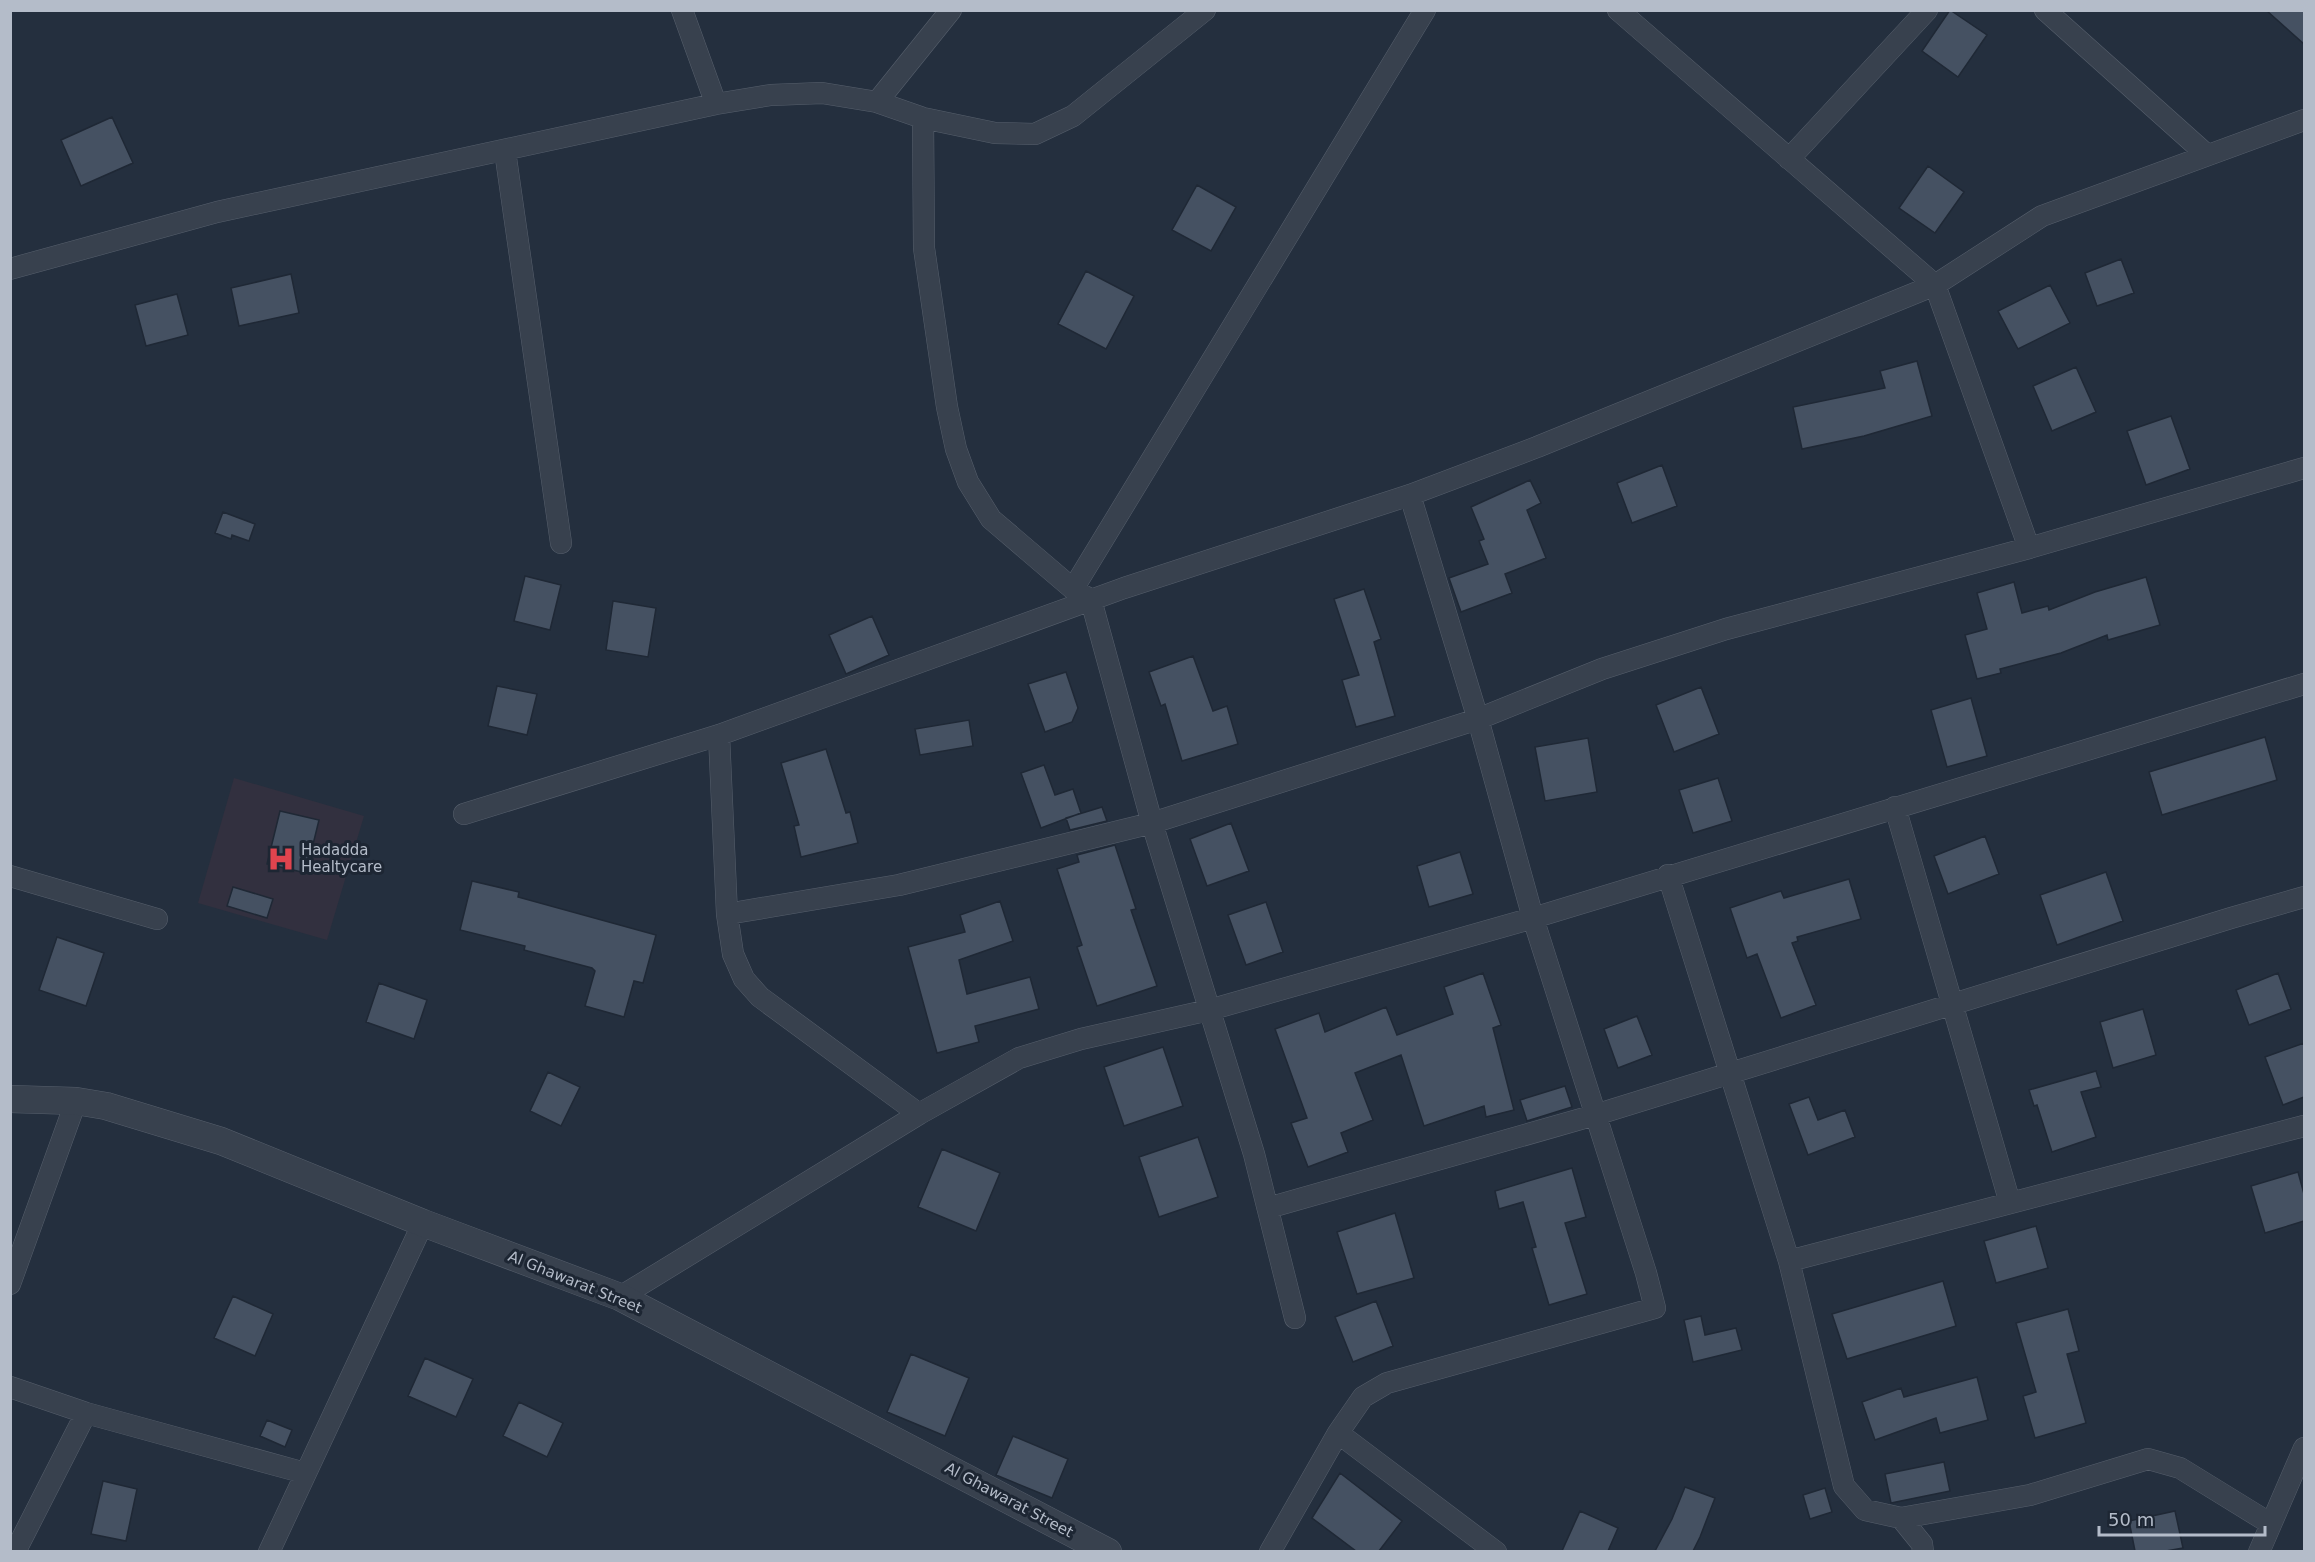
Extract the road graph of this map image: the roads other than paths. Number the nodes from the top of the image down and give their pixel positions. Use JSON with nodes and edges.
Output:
{"nodes":[{"id":1,"x":682,"y":10,"type":"edge"},
{"id":2,"x":951,"y":10,"type":"edge"},
{"id":3,"x":1205,"y":10,"type":"edge"},
{"id":4,"x":1425,"y":10,"type":"edge"},
{"id":5,"x":1618,"y":10,"type":"edge"},
{"id":6,"x":1927,"y":10,"type":"edge"},
{"id":7,"x":2044,"y":10,"type":"edge"},
{"id":8,"x":877,"y":102,"type":"junction"},
{"id":9,"x":716,"y":104,"type":"junction"},
{"id":10,"x":923,"y":118,"type":"junction"},
{"id":11,"x":2304,"y":120,"type":"edge"},
{"id":12,"x":506,"y":151,"type":"junction"},
{"id":13,"x":2207,"y":155,"type":"junction"},
{"id":14,"x":1789,"y":159,"type":"junction"},
{"id":15,"x":10,"y":269,"type":"edge"},
{"id":16,"x":1935,"y":285,"type":"junction"},
{"id":17,"x":2304,"y":468,"type":"edge"},
{"id":18,"x":1410,"y":495,"type":"junction"},
{"id":19,"x":561,"y":543,"type":"dead end"},
{"id":20,"x":2029,"y":548,"type":"junction"},
{"id":21,"x":1073,"y":588,"type":"junction"},
{"id":22,"x":1091,"y":600,"type":"junction"},
{"id":23,"x":2304,"y":684,"type":"edge"},
{"id":24,"x":1478,"y":719,"type":"junction"},
{"id":25,"x":719,"y":735,"type":"junction"},
{"id":26,"x":1896,"y":807,"type":"junction"},
{"id":27,"x":464,"y":814,"type":"dead end"},
{"id":28,"x":1152,"y":823,"type":"junction"},
{"id":29,"x":10,"y":876,"type":"edge"},
{"id":30,"x":1668,"y":876,"type":"junction"},
{"id":31,"x":2304,"y":897,"type":"edge"},
{"id":32,"x":727,"y":914,"type":"junction"},
{"id":33,"x":1533,"y":918,"type":"junction"},
{"id":34,"x":157,"y":919,"type":"dead end"},
{"id":35,"x":1953,"y":1004,"type":"junction"},
{"id":36,"x":1209,"y":1010,"type":"junction"},
{"id":37,"x":1729,"y":1073,"type":"junction"},
{"id":38,"x":10,"y":1100,"type":"edge"},
{"id":39,"x":75,"y":1101,"type":"junction"},
{"id":40,"x":919,"y":1114,"type":"junction"},
{"id":41,"x":1595,"y":1115,"type":"junction"},
{"id":42,"x":2304,"y":1125,"type":"edge"},
{"id":43,"x":2010,"y":1203,"type":"junction"},
{"id":44,"x":1268,"y":1208,"type":"junction"},
{"id":45,"x":423,"y":1223,"type":"junction"},
{"id":46,"x":1789,"y":1261,"type":"junction"},
{"id":47,"x":10,"y":1284,"type":"edge"},
{"id":48,"x":620,"y":1297,"type":"junction"},
{"id":49,"x":1295,"y":1318,"type":"dead end"},
{"id":50,"x":10,"y":1387,"type":"edge"},
{"id":51,"x":86,"y":1413,"type":"junction"},
{"id":52,"x":1338,"y":1433,"type":"junction"},
{"id":53,"x":2304,"y":1448,"type":"edge"},
{"id":54,"x":305,"y":1473,"type":"junction"},
{"id":55,"x":1901,"y":1518,"type":"junction"},
{"id":56,"x":2271,"y":1524,"type":"junction"},
{"id":57,"x":15,"y":1551,"type":"edge"},
{"id":58,"x":269,"y":1551,"type":"edge"},
{"id":59,"x":1108,"y":1551,"type":"edge"},
{"id":60,"x":1270,"y":1551,"type":"edge"},
{"id":61,"x":1496,"y":1551,"type":"edge"},
{"id":62,"x":1923,"y":1551,"type":"edge"},
{"id":63,"x":2259,"y":1551,"type":"edge"}],
"edges":[{"from":1,"to":9,"type":"street"},
{"from":2,"to":8,"type":"street"},
{"from":3,"to":10,"type":"street"},
{"from":4,"to":21,"type":"street"},
{"from":5,"to":14,"type":"street"},
{"from":6,"to":14,"type":"street"},
{"from":7,"to":13,"type":"street"},
{"from":8,"to":9,"type":"street"},
{"from":8,"to":10,"type":"street"},
{"from":9,"to":12,"type":"street"},
{"from":10,"to":21,"type":"street"},
{"from":11,"to":13,"type":"street"},
{"from":12,"to":15,"type":"street"},
{"from":12,"to":19,"type":"street"},
{"from":13,"to":16,"type":"street"},
{"from":14,"to":16,"type":"street"},
{"from":16,"to":18,"type":"street"},
{"from":16,"to":20,"type":"street"},
{"from":17,"to":20,"type":"street"},
{"from":18,"to":22,"type":"street"},
{"from":18,"to":24,"type":"street"},
{"from":20,"to":24,"type":"street"},
{"from":21,"to":22,"type":"street"},
{"from":22,"to":25,"type":"street"},
{"from":22,"to":28,"type":"street"},
{"from":23,"to":26,"type":"street"},
{"from":24,"to":28,"type":"street"},
{"from":24,"to":33,"type":"street"},
{"from":25,"to":27,"type":"street"},
{"from":25,"to":32,"type":"street"},
{"from":26,"to":30,"type":"street"},
{"from":26,"to":35,"type":"street"},
{"from":28,"to":32,"type":"street"},
{"from":28,"to":36,"type":"street"},
{"from":29,"to":34,"type":"street"},
{"from":30,"to":33,"type":"street"},
{"from":30,"to":37,"type":"street"},
{"from":31,"to":35,"type":"street"},
{"from":32,"to":40,"type":"street"},
{"from":33,"to":36,"type":"street"},
{"from":33,"to":41,"type":"street"},
{"from":35,"to":37,"type":"street"},
{"from":35,"to":43,"type":"street"},
{"from":36,"to":40,"type":"street"},
{"from":36,"to":44,"type":"street"},
{"from":37,"to":41,"type":"street"},
{"from":37,"to":46,"type":"street"},
{"from":38,"to":39,"type":"street","name":"Al Ghawarat Street"},
{"from":39,"to":45,"type":"street","name":"Al Ghawarat Street"},
{"from":39,"to":47,"type":"street"},
{"from":40,"to":48,"type":"street"},
{"from":41,"to":44,"type":"street"},
{"from":41,"to":52,"type":"street"},
{"from":42,"to":43,"type":"street"},
{"from":43,"to":46,"type":"street"},
{"from":44,"to":49,"type":"street"},
{"from":45,"to":48,"type":"street","name":"Al Ghawarat Street"},
{"from":45,"to":54,"type":"street"},
{"from":46,"to":55,"type":"street"},
{"from":48,"to":59,"type":"street","name":"Al Ghawarat Street"},
{"from":50,"to":51,"type":"street"},
{"from":51,"to":54,"type":"street"},
{"from":51,"to":57,"type":"street"},
{"from":52,"to":60,"type":"street"},
{"from":52,"to":61,"type":"street"},
{"from":53,"to":56,"type":"street"},
{"from":54,"to":58,"type":"street"},
{"from":55,"to":56,"type":"street"},
{"from":55,"to":62,"type":"street"},
{"from":56,"to":63,"type":"street"}]}
